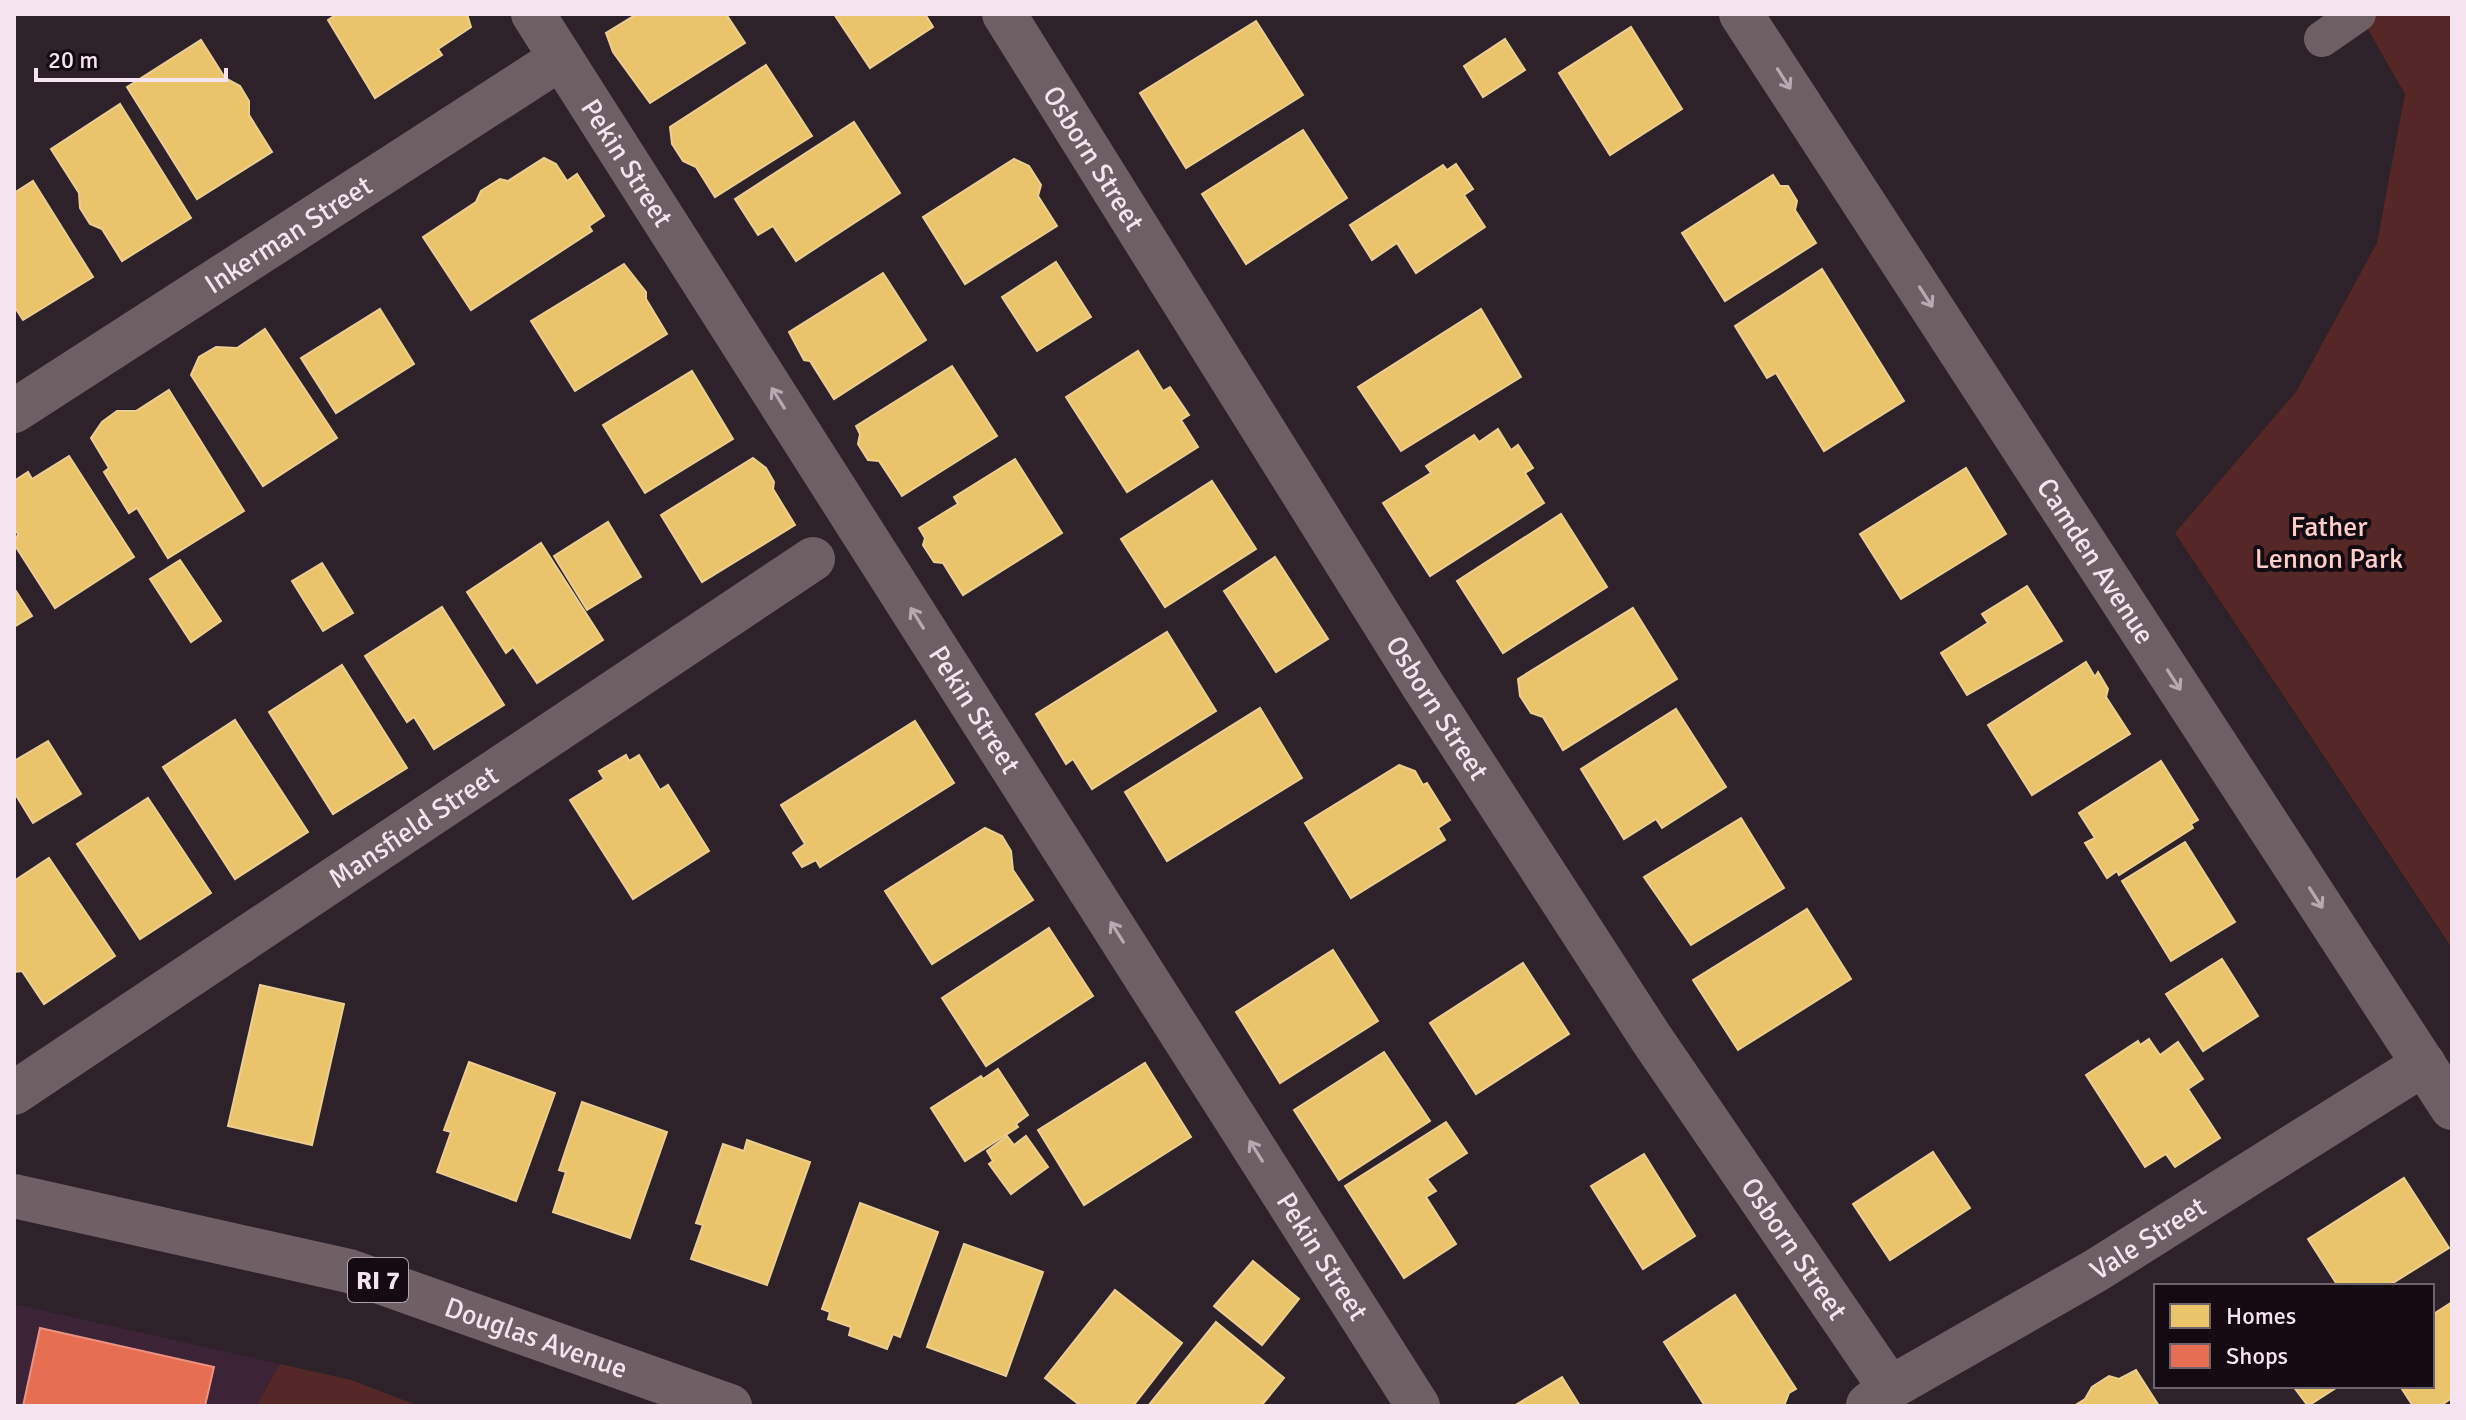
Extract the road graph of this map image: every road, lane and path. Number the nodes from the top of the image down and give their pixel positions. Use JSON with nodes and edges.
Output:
{"nodes":[{"id":1,"x":533,"y":14,"type":"edge"},
{"id":2,"x":1004,"y":14,"type":"edge"},
{"id":3,"x":1741,"y":14,"type":"edge"},
{"id":4,"x":2358,"y":14,"type":"edge"},
{"id":5,"x":2322,"y":39,"type":"dead end"},
{"id":6,"x":561,"y":58,"type":"junction"},
{"id":7,"x":14,"y":411,"type":"edge"},
{"id":8,"x":813,"y":559,"type":"dead end"},
{"id":9,"x":2424,"y":1064,"type":"junction"},
{"id":10,"x":14,"y":1093,"type":"edge"},
{"id":11,"x":2452,"y":1108,"type":"edge"},
{"id":12,"x":14,"y":1196,"type":"edge"},
{"id":13,"x":1878,"y":1397,"type":"edge"},
{"id":14,"x":730,"y":1406,"type":"edge"},
{"id":15,"x":1418,"y":1406,"type":"edge"}],
"edges":[{"from":1,"to":6,"type":"street","name":"Pekin Street"},
{"from":2,"to":13,"type":"street","name":"Osborn Street"},
{"from":3,"to":9,"type":"street","name":"Camden Avenue","one_way":true},
{"from":4,"to":5,"type":"lane"},
{"from":6,"to":7,"type":"street","name":"Inkerman Street"},
{"from":15,"to":6,"type":"street","name":"Pekin Street","one_way":true},
{"from":8,"to":10,"type":"street","name":"Mansfield Street"},
{"from":9,"to":11,"type":"street","name":"Camden Avenue"},
{"from":9,"to":13,"type":"street","name":"Vale Street"},
{"from":12,"to":14,"type":"main road","name":"Douglas Avenue","number":"RI 7"}]}
